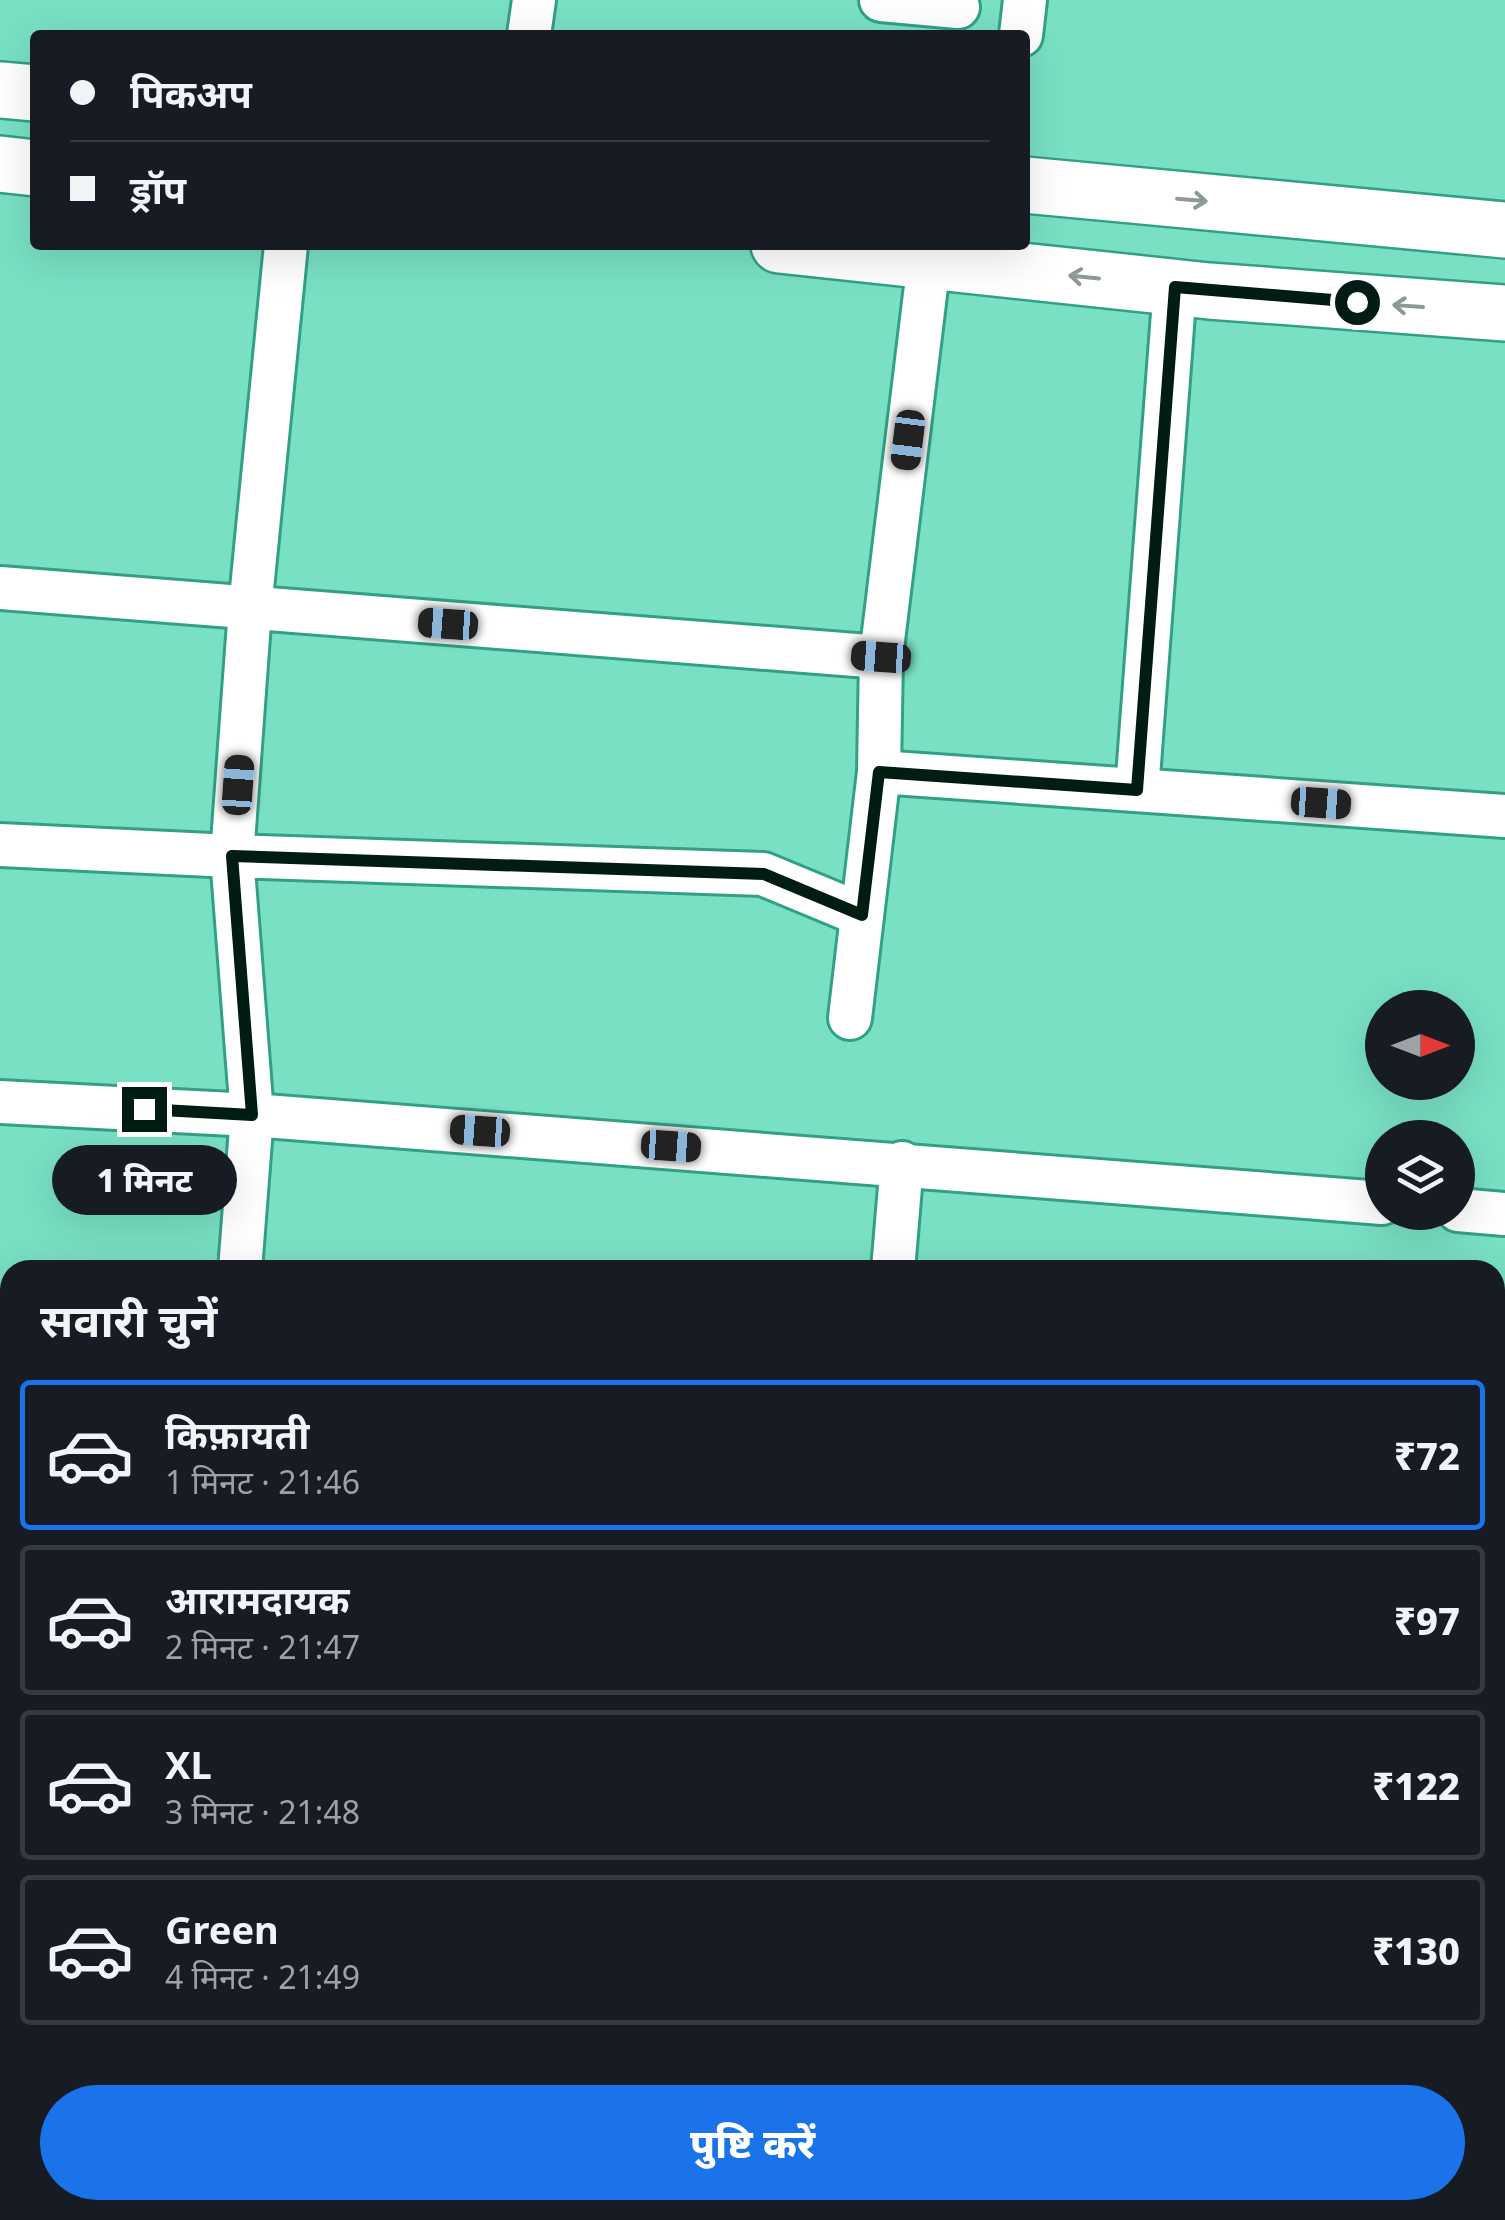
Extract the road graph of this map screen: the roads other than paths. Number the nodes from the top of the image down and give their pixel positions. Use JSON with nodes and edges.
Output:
{"nodes":[{"id":1,"x":534,"y":0,"type":"edge"},
{"id":2,"x":881,"y":0,"type":"edge"},
{"id":3,"x":1025,"y":0,"type":"edge"},
{"id":4,"x":957,"y":14,"type":"edge"},
{"id":5,"x":530,"y":30,"type":"edge"},
{"id":6,"x":1022,"y":30,"type":"edge"},
{"id":7,"x":0,"y":90,"type":"edge"},
{"id":8,"x":30,"y":93,"type":"edge"},
{"id":9,"x":0,"y":164,"type":"edge"},
{"id":10,"x":30,"y":167,"type":"edge"},
{"id":11,"x":1030,"y":184,"type":"edge"},
{"id":12,"x":1505,"y":230,"type":"edge"},
{"id":13,"x":286,"y":250,"type":"edge"},
{"id":14,"x":888,"y":250,"type":"edge"},
{"id":15,"x":931,"y":252,"type":"edge"},
{"id":16,"x":997,"y":256,"type":"edge"},
{"id":17,"x":1175,"y":287,"type":"junction"},
{"id":18,"x":1505,"y":313,"type":"edge"},
{"id":19,"x":0,"y":588,"type":"edge"},
{"id":20,"x":250,"y":609,"type":"junction"},
{"id":21,"x":881,"y":657,"type":"junction"},
{"id":22,"x":879,"y":772,"type":"junction"},
{"id":23,"x":1137,"y":790,"type":"junction"},
{"id":24,"x":1505,"y":816,"type":"edge"},
{"id":25,"x":0,"y":845,"type":"edge"},
{"id":26,"x":232,"y":856,"type":"junction"},
{"id":27,"x":862,"y":915,"type":"junction"},
{"id":28,"x":850,"y":1018,"type":"dead end"},
{"id":29,"x":0,"y":1102,"type":"edge"},
{"id":30,"x":252,"y":1115,"type":"junction"},
{"id":31,"x":902,"y":1163,"type":"junction"},
{"id":32,"x":1365,"y":1202,"type":"edge"},
{"id":33,"x":1475,"y":1211,"type":"edge"},
{"id":34,"x":1505,"y":1214,"type":"edge"},
{"id":35,"x":241,"y":1260,"type":"edge"},
{"id":36,"x":894,"y":1260,"type":"edge"}],
"edges":[{"from":1,"to":5,"type":"street"},
{"from":2,"to":4,"type":"street"},
{"from":3,"to":6,"type":"street"},
{"from":7,"to":8,"type":"street"},
{"from":9,"to":10,"type":"street"},
{"from":11,"to":12,"type":"street","one_way":true},
{"from":13,"to":20,"type":"street"},
{"from":14,"to":15,"type":"street"},
{"from":15,"to":16,"type":"street"},
{"from":15,"to":21,"type":"street"},
{"from":17,"to":16,"type":"street","one_way":true},
{"from":18,"to":17,"type":"street","one_way":true},
{"from":17,"to":23,"type":"street"},
{"from":19,"to":20,"type":"street"},
{"from":20,"to":21,"type":"street"},
{"from":20,"to":26,"type":"street"},
{"from":21,"to":22,"type":"street"},
{"from":22,"to":23,"type":"street"},
{"from":22,"to":27,"type":"street"},
{"from":23,"to":24,"type":"street"},
{"from":25,"to":26,"type":"street"},
{"from":26,"to":27,"type":"street"},
{"from":26,"to":30,"type":"street"},
{"from":27,"to":28,"type":"street"},
{"from":29,"to":30,"type":"street"},
{"from":30,"to":31,"type":"street"},
{"from":30,"to":35,"type":"street"},
{"from":31,"to":32,"type":"street"},
{"from":31,"to":36,"type":"street"},
{"from":33,"to":34,"type":"street"}]}
